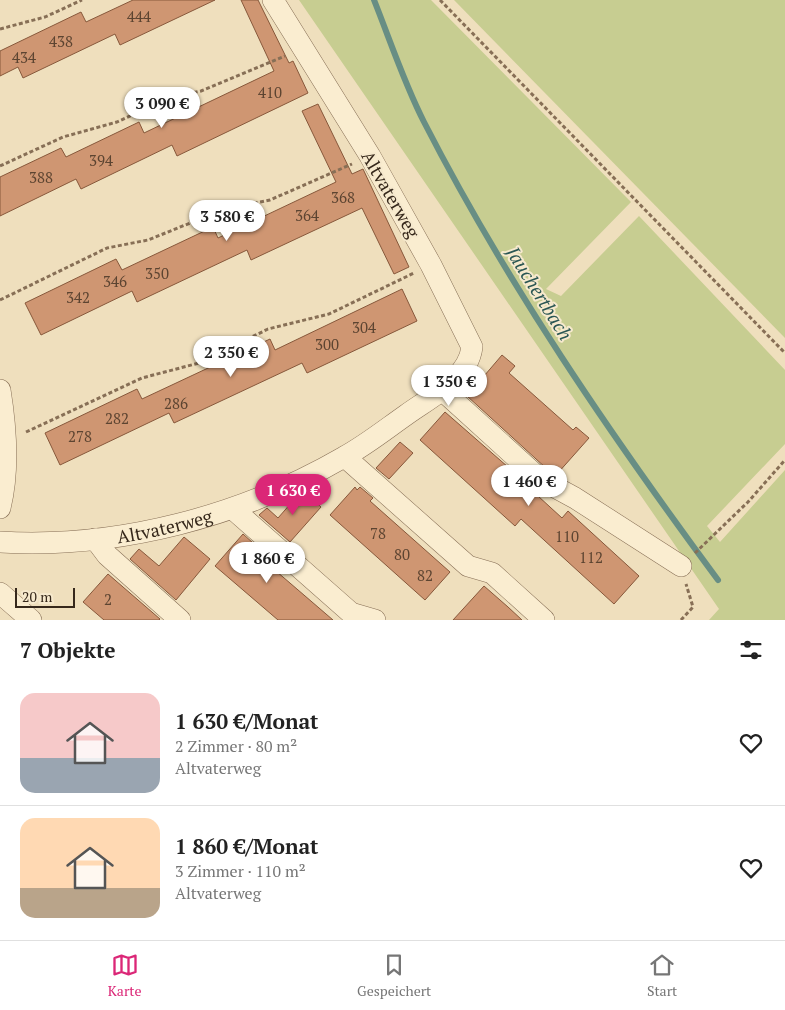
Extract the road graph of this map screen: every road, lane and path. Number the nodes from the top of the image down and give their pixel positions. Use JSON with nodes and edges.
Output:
{"nodes":[{"id":1,"x":82,"y":0,"type":"edge"},
{"id":2,"x":273,"y":0,"type":"edge"},
{"id":3,"x":440,"y":0,"type":"edge"},
{"id":4,"x":0,"y":29,"type":"edge"},
{"id":5,"x":303,"y":48,"type":"junction"},
{"id":6,"x":370,"y":156,"type":"junction"},
{"id":7,"x":0,"y":166,"type":"edge"},
{"id":8,"x":431,"y":265,"type":"junction"},
{"id":9,"x":0,"y":300,"type":"edge"},
{"id":10,"x":785,"y":353,"type":"edge"},
{"id":11,"x":0,"y":390,"type":"edge"},
{"id":12,"x":442,"y":390,"type":"junction"},
{"id":13,"x":5,"y":442,"type":"junction"},
{"id":14,"x":345,"y":457,"type":"junction"},
{"id":15,"x":785,"y":460,"type":"edge"},
{"id":16,"x":0,"y":508,"type":"edge"},
{"id":17,"x":233,"y":509,"type":"junction"},
{"id":18,"x":95,"y":539,"type":"junction"},
{"id":19,"x":0,"y":542,"type":"edge"},
{"id":20,"x":681,"y":566,"type":"junction"},
{"id":21,"x":0,"y":593,"type":"edge"},
{"id":22,"x":31,"y":620,"type":"edge"},
{"id":23,"x":180,"y":620,"type":"edge"},
{"id":24,"x":375,"y":620,"type":"edge"},
{"id":25,"x":544,"y":620,"type":"edge"},
{"id":26,"x":682,"y":620,"type":"edge"}],
"edges":[{"from":1,"to":4,"type":"path"},
{"from":2,"to":5,"type":"street","name":"Altvaterweg"},
{"from":3,"to":10,"type":"path"},
{"from":5,"to":6,"type":"street","name":"Altvaterweg"},
{"from":5,"to":7,"type":"path"},
{"from":6,"to":8,"type":"street","name":"Altvaterweg"},
{"from":6,"to":9,"type":"path"},
{"from":8,"to":12,"type":"street","name":"Altvaterweg"},
{"from":8,"to":13,"type":"path"},
{"from":11,"to":13,"type":"street"},
{"from":12,"to":14,"type":"street","name":"Altvaterweg"},
{"from":12,"to":20,"type":"street"},
{"from":13,"to":16,"type":"street"},
{"from":14,"to":17,"type":"street","name":"Altvaterweg"},
{"from":14,"to":25,"type":"street"},
{"from":15,"to":20,"type":"path"},
{"from":17,"to":18,"type":"street","name":"Altvaterweg"},
{"from":17,"to":24,"type":"street","name":"Altvaterweg"},
{"from":18,"to":19,"type":"street","name":"Altvaterweg"},
{"from":18,"to":23,"type":"street","name":"Altvaterweg"},
{"from":20,"to":26,"type":"path"},
{"from":21,"to":22,"type":"street"}]}
